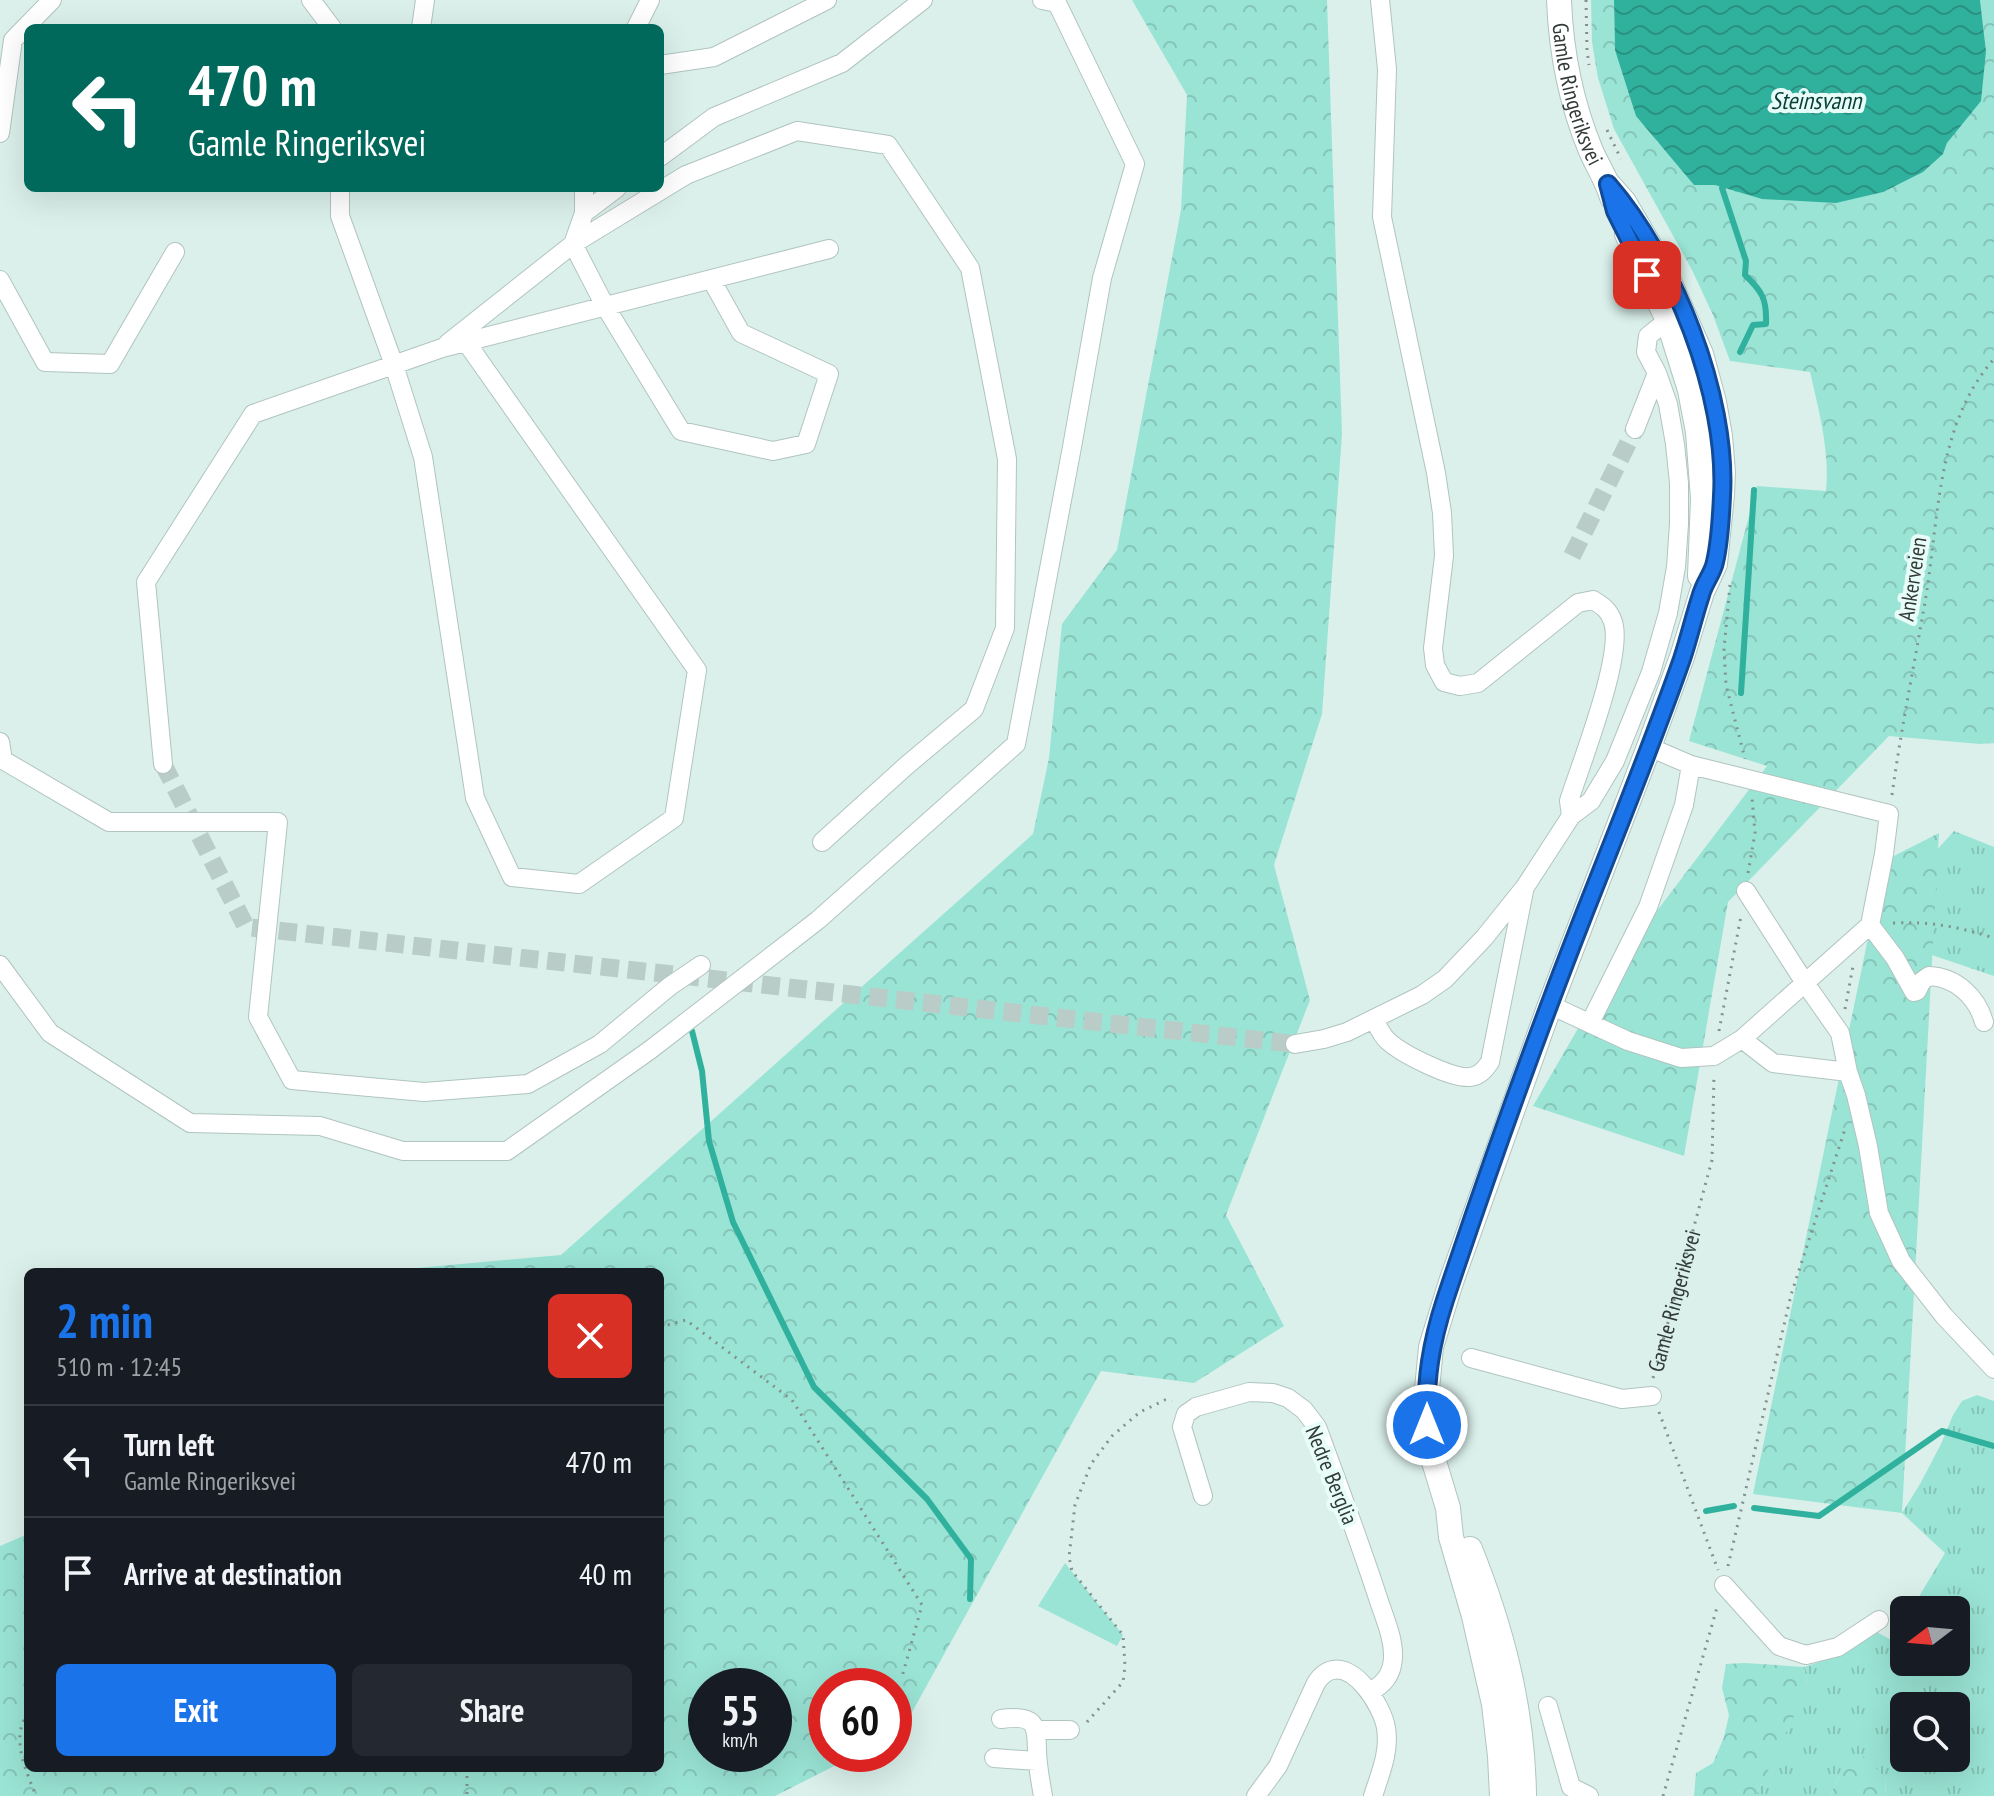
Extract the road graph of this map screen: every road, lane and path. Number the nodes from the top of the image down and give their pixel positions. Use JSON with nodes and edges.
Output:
{"nodes":[{"id":1,"x":52,"y":0,"type":"edge"},
{"id":2,"x":311,"y":0,"type":"edge"},
{"id":3,"x":425,"y":0,"type":"edge"},
{"id":4,"x":650,"y":0,"type":"edge"},
{"id":5,"x":827,"y":0,"type":"edge"},
{"id":6,"x":923,"y":0,"type":"edge"},
{"id":7,"x":1042,"y":0,"type":"edge"},
{"id":8,"x":1380,"y":0,"type":"edge"},
{"id":9,"x":1559,"y":0,"type":"edge"},
{"id":10,"x":29,"y":24,"type":"edge"},
{"id":11,"x":329,"y":24,"type":"edge"},
{"id":12,"x":422,"y":24,"type":"edge"},
{"id":13,"x":638,"y":24,"type":"edge"},
{"id":14,"x":24,"y":29,"type":"edge"},
{"id":15,"x":13,"y":40,"type":"junction"},
{"id":16,"x":0,"y":61,"type":"edge"},
{"id":17,"x":664,"y":64,"type":"edge"},
{"id":18,"x":0,"y":133,"type":"edge"},
{"id":19,"x":664,"y":154,"type":"edge"},
{"id":20,"x":664,"y":188,"type":"edge"},
{"id":21,"x":340,"y":192,"type":"edge"},
{"id":22,"x":584,"y":192,"type":"edge"},
{"id":23,"x":612,"y":192,"type":"edge"},
{"id":24,"x":658,"y":192,"type":"edge"},
{"id":25,"x":584,"y":213,"type":"junction"},
{"id":26,"x":573,"y":244,"type":"junction"},
{"id":27,"x":829,"y":249,"type":"dead end"},
{"id":28,"x":175,"y":252,"type":"dead end"},
{"id":29,"x":711,"y":279,"type":"junction"},
{"id":30,"x":0,"y":280,"type":"edge"},
{"id":31,"x":605,"y":306,"type":"junction"},
{"id":32,"x":1676,"y":317,"type":"junction"},
{"id":33,"x":466,"y":342,"type":"junction"},
{"id":34,"x":442,"y":348,"type":"junction"},
{"id":35,"x":1994,"y":359,"type":"edge"},
{"id":36,"x":394,"y":365,"type":"junction"},
{"id":37,"x":1657,"y":373,"type":"junction"},
{"id":38,"x":1635,"y":429,"type":"tunnel mouth"},
{"id":39,"x":0,"y":742,"type":"edge"},
{"id":40,"x":1649,"y":747,"type":"junction"},
{"id":41,"x":163,"y":764,"type":"tunnel mouth"},
{"id":42,"x":1691,"y":765,"type":"junction"},
{"id":43,"x":1751,"y":781,"type":"junction"},
{"id":44,"x":1889,"y":814,"type":"junction"},
{"id":45,"x":1571,"y":816,"type":"junction"},
{"id":46,"x":822,"y":842,"type":"dead end"},
{"id":47,"x":1525,"y":887,"type":"junction"},
{"id":48,"x":1746,"y":891,"type":"junction"},
{"id":49,"x":1870,"y":925,"type":"junction"},
{"id":50,"x":1994,"y":938,"type":"edge"},
{"id":51,"x":1854,"y":962,"type":"dead end"},
{"id":52,"x":0,"y":965,"type":"edge"},
{"id":53,"x":701,"y":965,"type":"dead end"},
{"id":54,"x":1805,"y":983,"type":"junction"},
{"id":55,"x":1550,"y":1005,"type":"junction"},
{"id":56,"x":1374,"y":1019,"type":"junction"},
{"id":57,"x":1984,"y":1022,"type":"dead end"},
{"id":58,"x":1590,"y":1023,"type":"junction"},
{"id":59,"x":1840,"y":1033,"type":"junction"},
{"id":60,"x":1742,"y":1039,"type":"junction"},
{"id":61,"x":1295,"y":1044,"type":"tunnel mouth"},
{"id":62,"x":1714,"y":1056,"type":"junction"},
{"id":63,"x":1848,"y":1072,"type":"junction"},
{"id":64,"x":1856,"y":1095,"type":"junction"},
{"id":65,"x":664,"y":1326,"type":"edge"},
{"id":66,"x":1471,"y":1358,"type":"dead end"},
{"id":67,"x":1994,"y":1369,"type":"edge"},
{"id":68,"x":1652,"y":1396,"type":"junction"},
{"id":69,"x":1196,"y":1407,"type":"junction"},
{"id":70,"x":1203,"y":1496,"type":"dead end"},
{"id":71,"x":1448,"y":1508,"type":"junction"},
{"id":72,"x":1724,"y":1585,"type":"junction"},
{"id":73,"x":1879,"y":1620,"type":"dead end"},
{"id":74,"x":904,"y":1668,"type":"edge"},
{"id":75,"x":1370,"y":1692,"type":"junction"},
{"id":76,"x":1548,"y":1706,"type":"dead end"},
{"id":77,"x":24,"y":1719,"type":"edge"},
{"id":78,"x":1001,"y":1719,"type":"dead end"},
{"id":79,"x":1076,"y":1729,"type":"joint"},
{"id":80,"x":1037,"y":1730,"type":"junction"},
{"id":81,"x":24,"y":1758,"type":"edge"},
{"id":82,"x":994,"y":1758,"type":"dead end"},
{"id":83,"x":1037,"y":1761,"type":"junction"},
{"id":84,"x":28,"y":1772,"type":"edge"},
{"id":85,"x":467,"y":1772,"type":"edge"},
{"id":86,"x":36,"y":1796,"type":"edge"},
{"id":87,"x":467,"y":1796,"type":"edge"},
{"id":88,"x":1043,"y":1796,"type":"edge"},
{"id":89,"x":1256,"y":1796,"type":"edge"},
{"id":90,"x":1373,"y":1796,"type":"edge"},
{"id":91,"x":1502,"y":1796,"type":"edge"},
{"id":92,"x":1524,"y":1796,"type":"edge"},
{"id":93,"x":1589,"y":1796,"type":"edge"},
{"id":94,"x":1663,"y":1796,"type":"edge"}],
"edges":[{"from":1,"to":10,"type":"street"},
{"from":2,"to":11,"type":"street"},
{"from":3,"to":12,"type":"street"},
{"from":4,"to":13,"type":"street"},
{"from":5,"to":17,"type":"street"},
{"from":6,"to":19,"type":"street"},
{"from":7,"to":52,"type":"street"},
{"from":8,"to":45,"type":"street"},
{"from":9,"to":32,"type":"main road","name":"Gamle Ringeriksvei"},
{"from":14,"to":15,"type":"street"},
{"from":15,"to":16,"type":"street"},
{"from":15,"to":18,"type":"street"},
{"from":20,"to":46,"type":"street"},
{"from":21,"to":36,"type":"street"},
{"from":22,"to":25,"type":"street"},
{"from":23,"to":25,"type":"street"},
{"from":24,"to":26,"type":"street"},
{"from":25,"to":26,"type":"street"},
{"from":26,"to":31,"type":"street"},
{"from":26,"to":34,"type":"street"},
{"from":27,"to":29,"type":"street"},
{"from":28,"to":30,"type":"street"},
{"from":29,"to":31,"type":"street"},
{"from":29,"to":31,"type":"street"},
{"from":31,"to":33,"type":"street"},
{"from":32,"to":37,"type":"street"},
{"from":32,"to":40,"type":"main road","name":"Gamle Ringeriksvei"},
{"from":33,"to":34,"type":"street"},
{"from":33,"to":36,"type":"street"},
{"from":34,"to":36,"type":"street"},
{"from":35,"to":44,"type":"path","name":"Ankerveien"},
{"from":36,"to":41,"type":"street"},
{"from":37,"to":38,"type":"street"},
{"from":37,"to":45,"type":"street"},
{"from":39,"to":53,"type":"street"},
{"from":40,"to":42,"type":"street"},
{"from":40,"to":55,"type":"main road","name":"Gamle Ringeriksvei"},
{"from":42,"to":43,"type":"street"},
{"from":42,"to":58,"type":"street"},
{"from":43,"to":44,"type":"street"},
{"from":43,"to":48,"type":"path","name":"Gamle Ringeriksvei"},
{"from":44,"to":49,"type":"street"},
{"from":45,"to":47,"type":"street"},
{"from":47,"to":56,"type":"street"},
{"from":47,"to":56,"type":"street"},
{"from":48,"to":54,"type":"street"},
{"from":48,"to":62,"type":"path","name":"Gamle Ringeriksvei"},
{"from":49,"to":50,"type":"path"},
{"from":49,"to":54,"type":"street"},
{"from":49,"to":57,"type":"street"},
{"from":51,"to":59,"type":"path"},
{"from":54,"to":59,"type":"street"},
{"from":54,"to":60,"type":"street"},
{"from":55,"to":58,"type":"street"},
{"from":55,"to":71,"type":"main road","name":"Gamle Ringeriksvei"},
{"from":56,"to":61,"type":"street"},
{"from":58,"to":62,"type":"street"},
{"from":59,"to":63,"type":"street"},
{"from":60,"to":62,"type":"street"},
{"from":60,"to":63,"type":"street"},
{"from":62,"to":68,"type":"path","name":"Gamle Ringeriksvei"},
{"from":63,"to":64,"type":"street"},
{"from":64,"to":67,"type":"street"},
{"from":64,"to":72,"type":"path"},
{"from":65,"to":74,"type":"path"},
{"from":66,"to":68,"type":"street"},
{"from":68,"to":72,"type":"path","name":"Gamle Ringeriksvei"},
{"from":69,"to":70,"type":"street"},
{"from":69,"to":75,"type":"street","name":"Nedre Berglia"},
{"from":69,"to":79,"type":"path"},
{"from":71,"to":91,"type":"main road","name":"Gamle Ringeriksvei"},
{"from":71,"to":92,"type":"main road","name":"Gamle Ringeriksvei"},
{"from":72,"to":73,"type":"street"},
{"from":72,"to":94,"type":"path"},
{"from":75,"to":89,"type":"street"},
{"from":75,"to":90,"type":"street"},
{"from":76,"to":93,"type":"street"},
{"from":77,"to":81,"type":"path"},
{"from":78,"to":80,"type":"street"},
{"from":79,"to":80,"type":"street"},
{"from":80,"to":83,"type":"street"},
{"from":82,"to":83,"type":"street"},
{"from":83,"to":88,"type":"street"},
{"from":84,"to":86,"type":"path"},
{"from":85,"to":87,"type":"path"}]}
